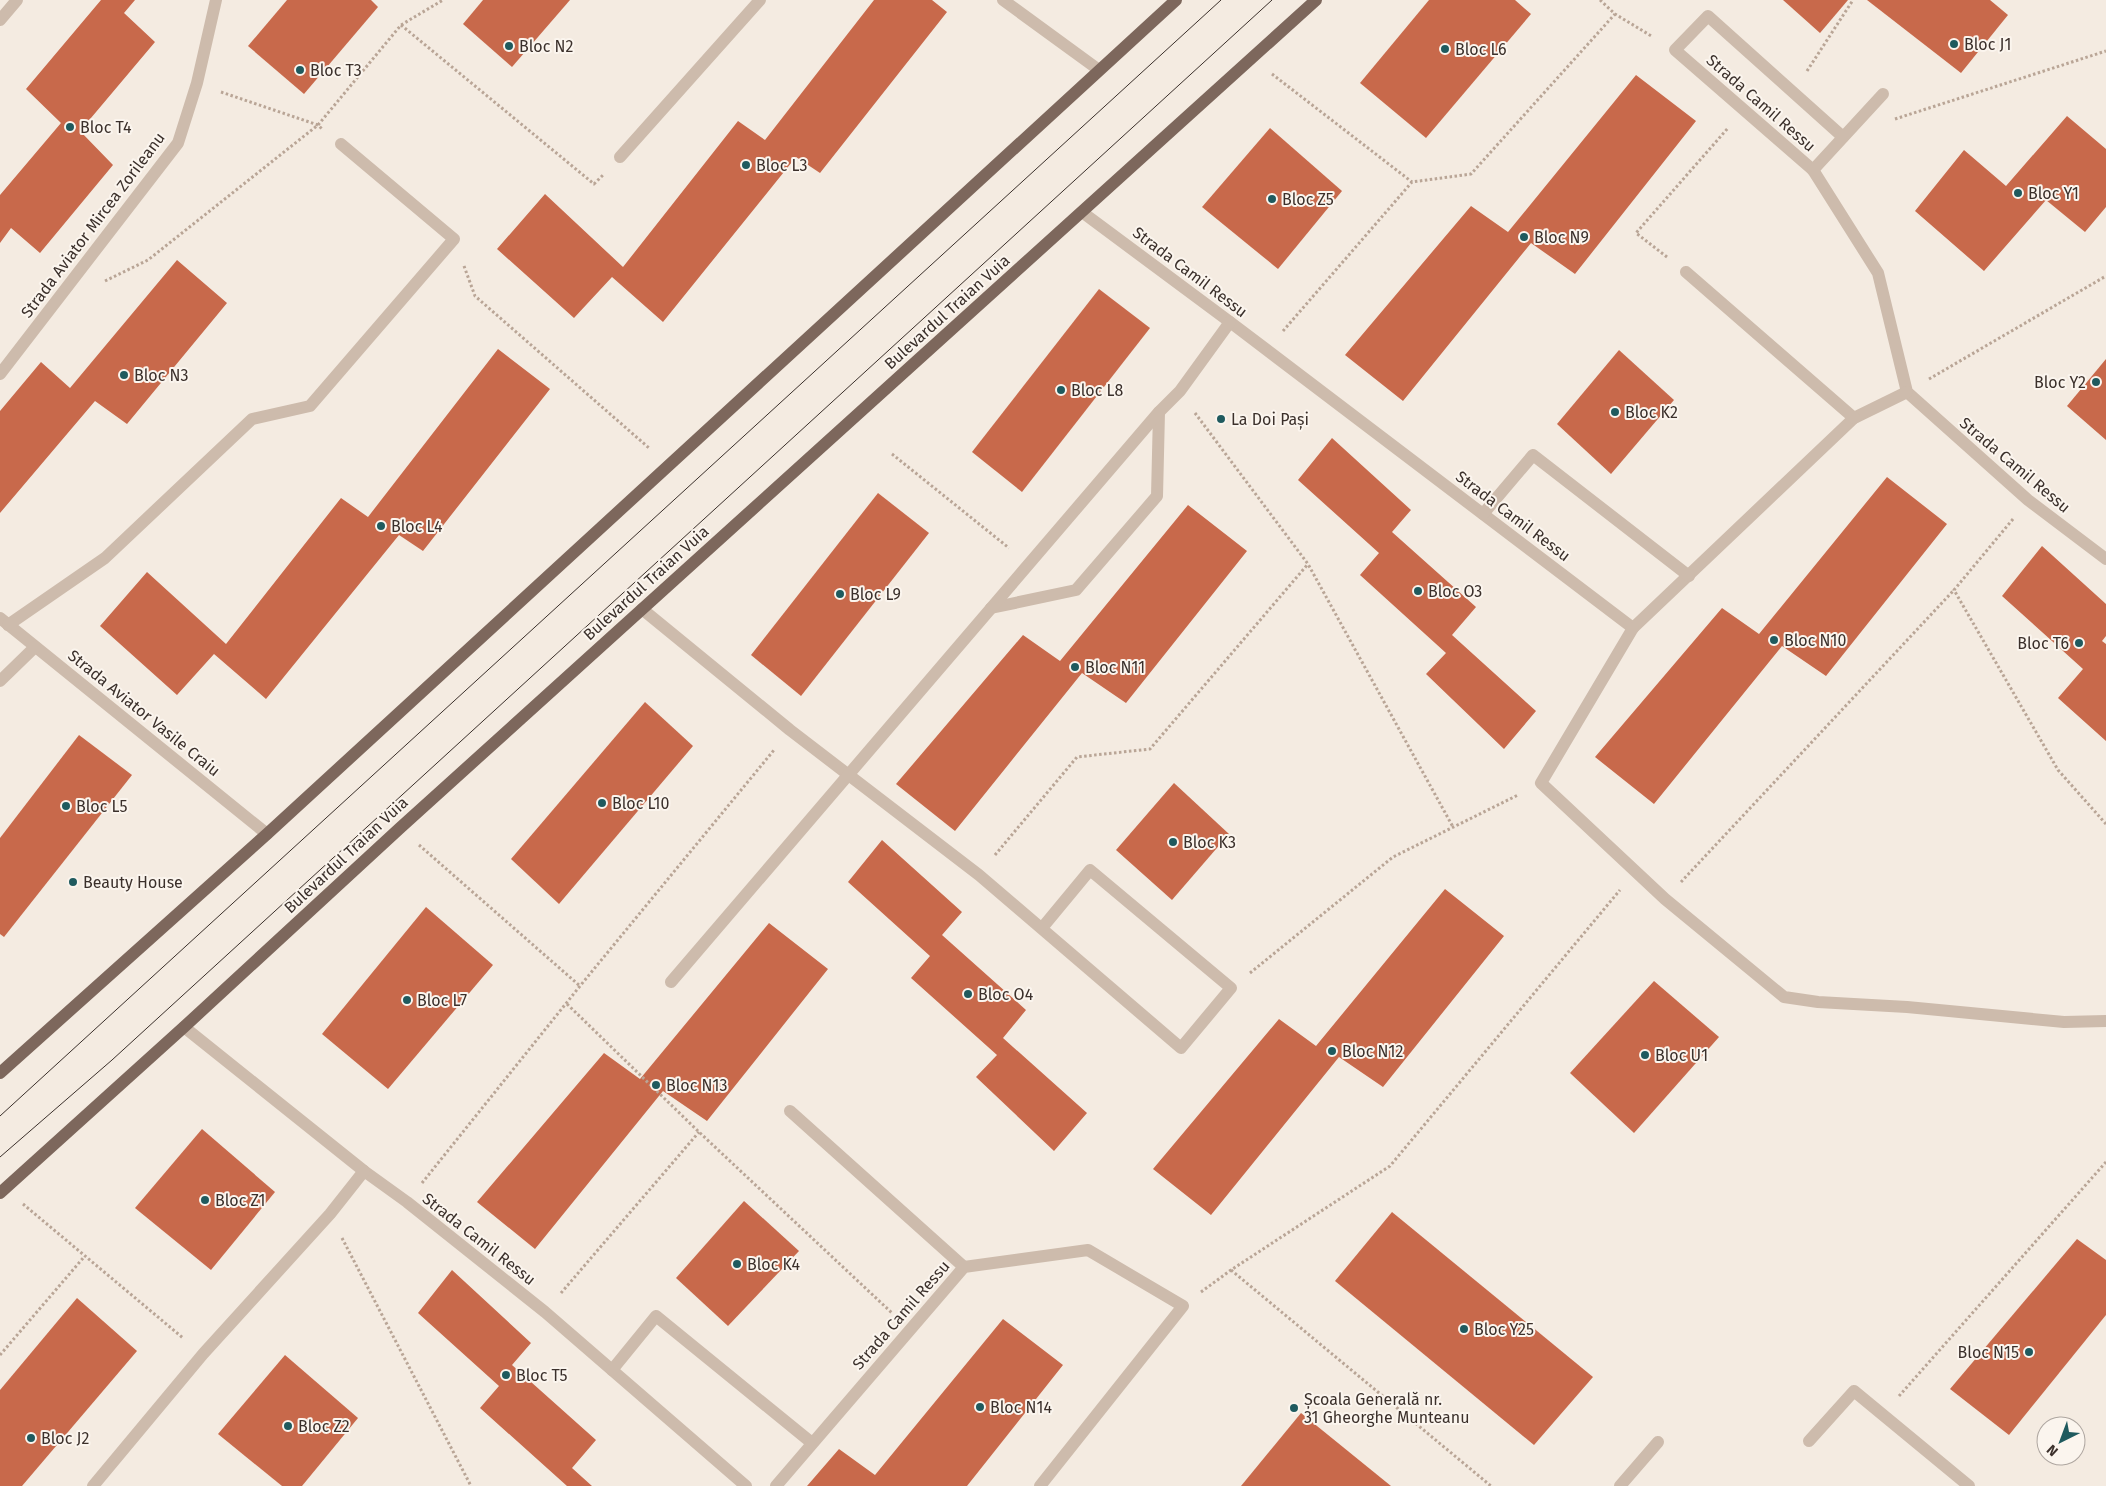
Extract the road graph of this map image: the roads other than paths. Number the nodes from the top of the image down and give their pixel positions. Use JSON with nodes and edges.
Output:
{"nodes":[{"id":1,"x":16,"y":0,"type":"edge"},
{"id":2,"x":216,"y":0,"type":"edge"},
{"id":3,"x":760,"y":0,"type":"edge"},
{"id":4,"x":1004,"y":0,"type":"edge"},
{"id":5,"x":1176,"y":0,"type":"edge"},
{"id":6,"x":1316,"y":0,"type":"edge"},
{"id":7,"x":0,"y":20,"type":"edge"},
{"id":8,"x":1099,"y":70,"type":"junction"},
{"id":9,"x":1882,"y":94,"type":"dead end"},
{"id":10,"x":1842,"y":136,"type":"junction"},
{"id":11,"x":341,"y":144,"type":"road end"},
{"id":12,"x":620,"y":157,"type":"road end"},
{"id":13,"x":1813,"y":170,"type":"junction"},
{"id":14,"x":1082,"y":212,"type":"junction"},
{"id":15,"x":1686,"y":272,"type":"road end"},
{"id":16,"x":1230,"y":322,"type":"junction"},
{"id":17,"x":0,"y":374,"type":"edge"},
{"id":18,"x":1907,"y":392,"type":"junction"},
{"id":19,"x":1158,"y":412,"type":"junction"},
{"id":20,"x":1854,"y":418,"type":"junction"},
{"id":21,"x":1483,"y":514,"type":"junction"},
{"id":22,"x":2106,"y":558,"type":"edge"},
{"id":23,"x":1689,"y":576,"type":"junction"},
{"id":24,"x":991,"y":608,"type":"junction"},
{"id":25,"x":642,"y":609,"type":"junction"},
{"id":26,"x":4,"y":622,"type":"edge"},
{"id":27,"x":1633,"y":628,"type":"junction"},
{"id":28,"x":35,"y":647,"type":"junction"},
{"id":29,"x":0,"y":681,"type":"edge"},
{"id":30,"x":848,"y":775,"type":"junction"},
{"id":31,"x":267,"y":834,"type":"junction"},
{"id":32,"x":1042,"y":928,"type":"junction"},
{"id":33,"x":671,"y":982,"type":"dead end"},
{"id":34,"x":2106,"y":1021,"type":"edge"},
{"id":35,"x":184,"y":1026,"type":"junction"},
{"id":36,"x":0,"y":1073,"type":"edge"},
{"id":37,"x":790,"y":1111,"type":"dead end"},
{"id":38,"x":364,"y":1171,"type":"junction"},
{"id":39,"x":2,"y":1191,"type":"edge"},
{"id":40,"x":964,"y":1267,"type":"junction"},
{"id":41,"x":612,"y":1370,"type":"junction"},
{"id":42,"x":1809,"y":1441,"type":"dead end"},
{"id":43,"x":1658,"y":1442,"type":"dead end"},
{"id":44,"x":812,"y":1443,"type":"junction"},
{"id":45,"x":93,"y":1486,"type":"edge"},
{"id":46,"x":746,"y":1486,"type":"edge"},
{"id":47,"x":776,"y":1486,"type":"edge"},
{"id":48,"x":1040,"y":1486,"type":"edge"},
{"id":49,"x":1620,"y":1486,"type":"edge"},
{"id":50,"x":1969,"y":1486,"type":"edge"}],
"edges":[{"from":1,"to":7,"type":"street"},
{"from":2,"to":17,"type":"street","name":"Strada Aviator Mircea Zorileanu"},
{"from":3,"to":12,"type":"street"},
{"from":4,"to":8,"type":"street"},
{"from":5,"to":8,"type":"main road"},
{"from":6,"to":14,"type":"main road","name":"Bulevardul Traian Vuia"},
{"from":8,"to":31,"type":"main road"},
{"from":9,"to":10,"type":"street"},
{"from":10,"to":13,"type":"street"},
{"from":10,"to":13,"type":"street","name":"Strada Camil Ressu"},
{"from":11,"to":26,"type":"street"},
{"from":13,"to":18,"type":"street","name":"Strada Camil Ressu"},
{"from":14,"to":16,"type":"street","name":"Strada Camil Ressu"},
{"from":14,"to":25,"type":"main road","name":"Bulevardul Traian Vuia"},
{"from":15,"to":20,"type":"street"},
{"from":16,"to":19,"type":"street"},
{"from":16,"to":21,"type":"street","name":"Strada Camil Ressu"},
{"from":18,"to":20,"type":"street"},
{"from":18,"to":22,"type":"street","name":"Strada Camil Ressu"},
{"from":19,"to":24,"type":"street"},
{"from":19,"to":24,"type":"street"},
{"from":20,"to":23,"type":"street"},
{"from":21,"to":23,"type":"street"},
{"from":21,"to":27,"type":"street","name":"Strada Camil Ressu"},
{"from":23,"to":27,"type":"street"},
{"from":24,"to":30,"type":"street"},
{"from":25,"to":30,"type":"street"},
{"from":25,"to":35,"type":"main road","name":"Bulevardul Traian Vuia"},
{"from":26,"to":28,"type":"street","name":"Strada Aviator Vasile Craiu"},
{"from":27,"to":34,"type":"street"},
{"from":28,"to":29,"type":"street"},
{"from":28,"to":31,"type":"street","name":"Strada Aviator Vasile Craiu"},
{"from":30,"to":32,"type":"street"},
{"from":30,"to":33,"type":"street"},
{"from":31,"to":36,"type":"main road"},
{"from":32,"to":32,"type":"street"},
{"from":35,"to":38,"type":"street","name":"Strada Camil Ressu"},
{"from":35,"to":39,"type":"main road","name":"Bulevardul Traian Vuia"},
{"from":37,"to":40,"type":"street"},
{"from":38,"to":41,"type":"street","name":"Strada Camil Ressu"},
{"from":38,"to":45,"type":"street"},
{"from":40,"to":44,"type":"street","name":"Strada Camil Ressu"},
{"from":40,"to":48,"type":"street","name":"Strada Camil Ressu"},
{"from":41,"to":44,"type":"street"},
{"from":41,"to":46,"type":"street","name":"Strada Camil Ressu"},
{"from":42,"to":50,"type":"street"},
{"from":43,"to":49,"type":"street"},
{"from":44,"to":47,"type":"street","name":"Strada Camil Ressu"}]}
